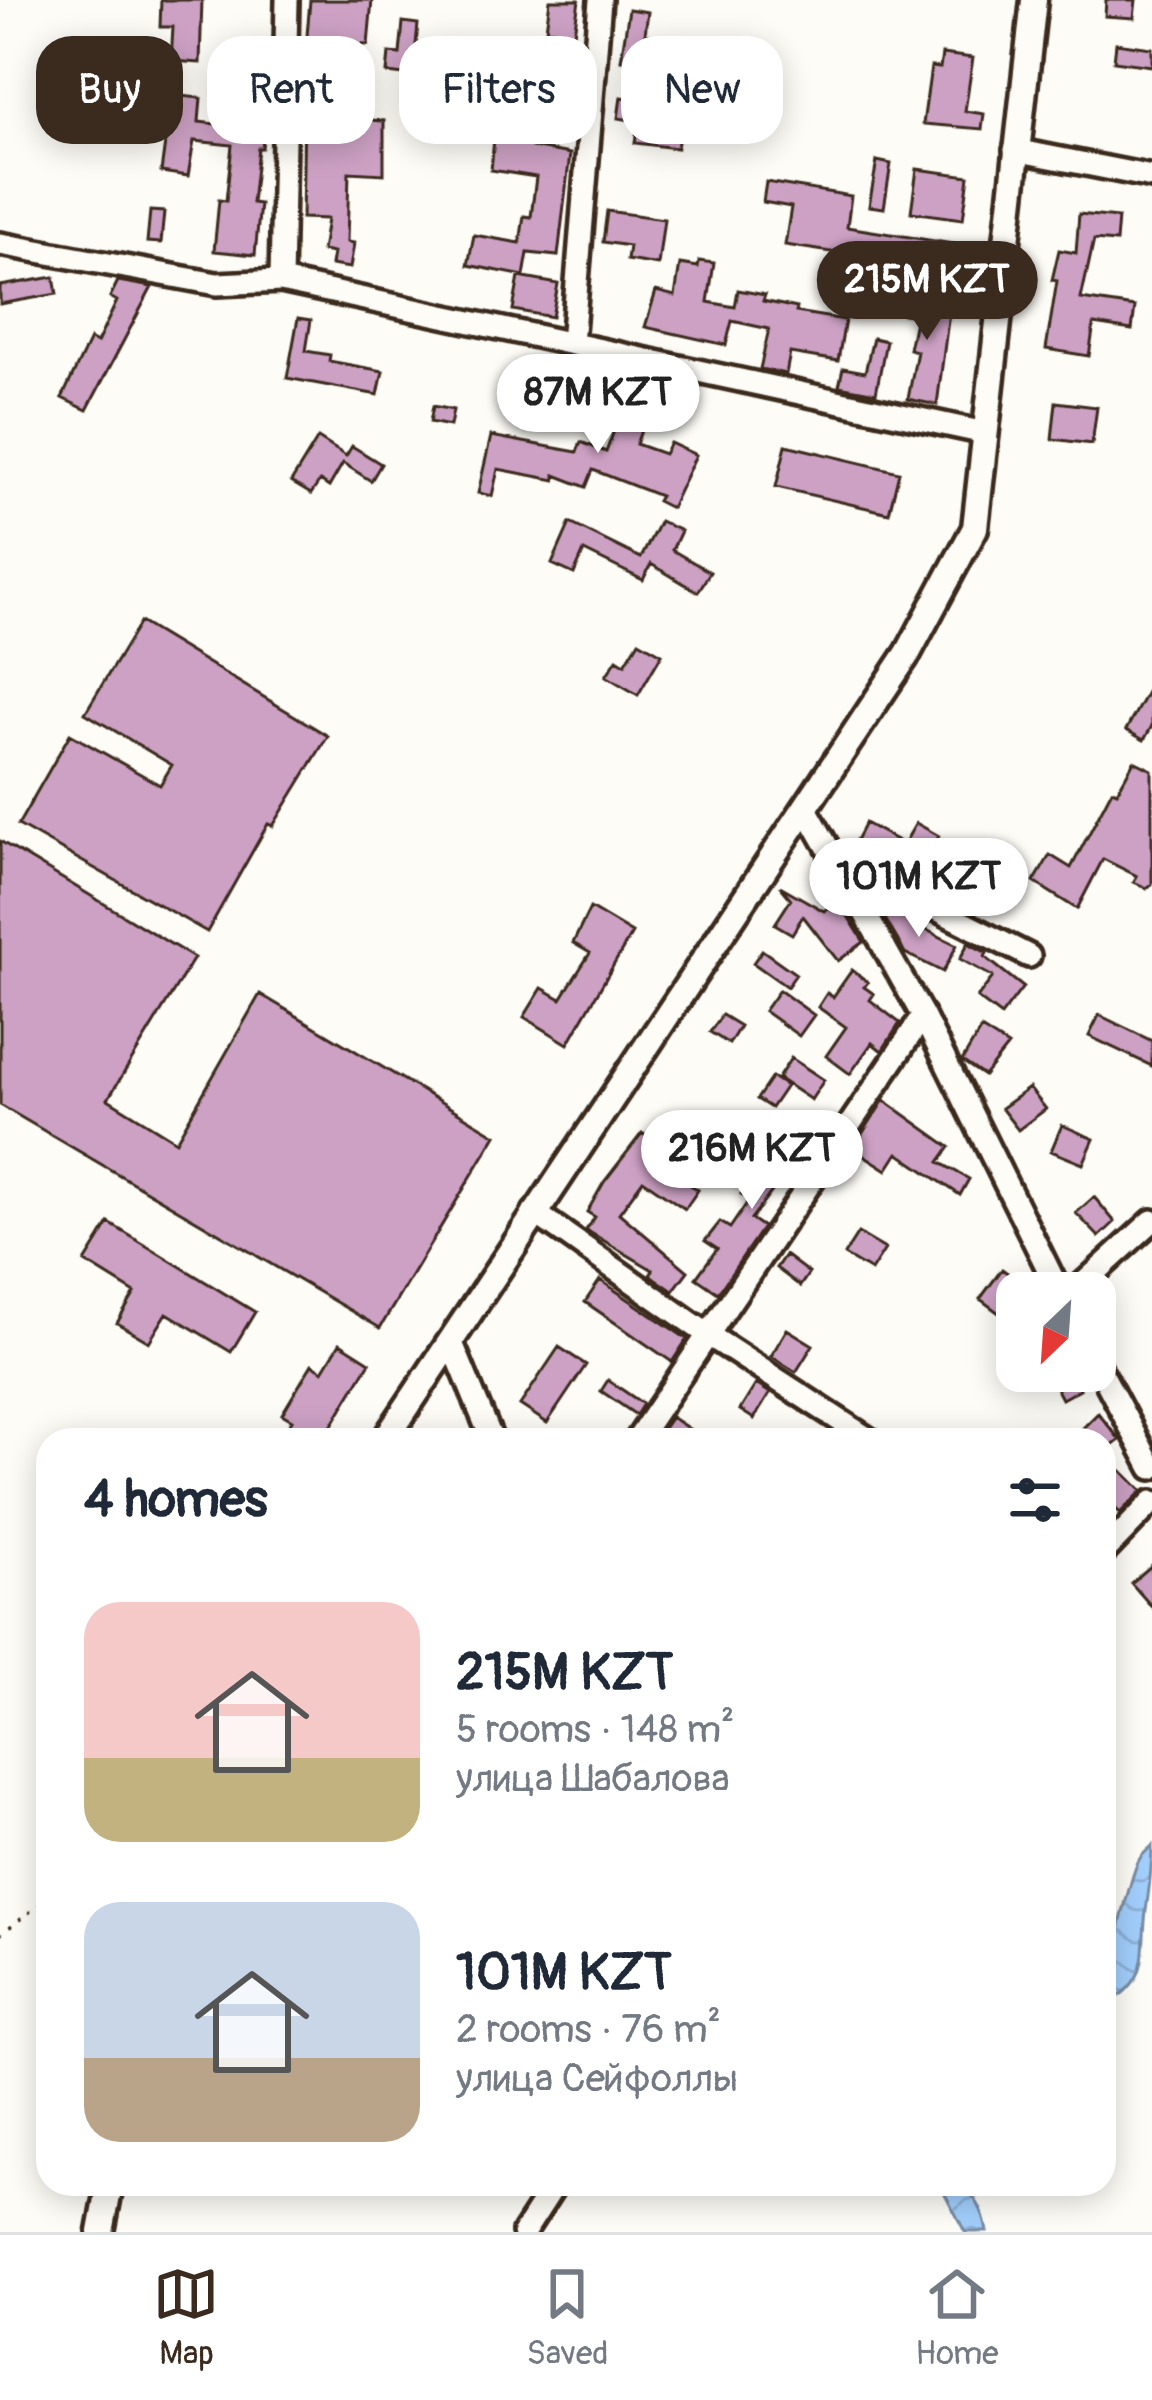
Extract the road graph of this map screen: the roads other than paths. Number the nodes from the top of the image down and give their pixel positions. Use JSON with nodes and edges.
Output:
{"nodes":[{"id":1,"x":287,"y":0,"type":"edge"},
{"id":2,"x":601,"y":0,"type":"edge"},
{"id":3,"x":1034,"y":0,"type":"edge"},
{"id":4,"x":1016,"y":150,"type":"junction"},
{"id":5,"x":1152,"y":177,"type":"edge"},
{"id":6,"x":0,"y":244,"type":"edge"},
{"id":7,"x":281,"y":280,"type":"junction"},
{"id":8,"x":572,"y":344,"type":"junction"},
{"id":9,"x":985,"y":433,"type":"junction"},
{"id":10,"x":805,"y":807,"type":"junction"},
{"id":11,"x":831,"y":856,"type":"junction"},
{"id":12,"x":1028,"y":956,"type":"dead end"},
{"id":13,"x":923,"y":1016,"type":"junction"},
{"id":14,"x":534,"y":1211,"type":"junction"},
{"id":15,"x":1152,"y":1221,"type":"edge"},
{"id":16,"x":1050,"y":1272,"type":"edge"},
{"id":17,"x":1096,"y":1272,"type":"edge"},
{"id":18,"x":706,"y":1334,"type":"junction"},
{"id":19,"x":452,"y":1343,"type":"junction"},
{"id":20,"x":1112,"y":1392,"type":"edge"},
{"id":21,"x":393,"y":1428,"type":"edge"},
{"id":22,"x":487,"y":1428,"type":"edge"},
{"id":23,"x":645,"y":1428,"type":"edge"},
{"id":24,"x":851,"y":1428,"type":"edge"},
{"id":25,"x":1152,"y":1468,"type":"edge"},
{"id":26,"x":1152,"y":1502,"type":"edge"},
{"id":27,"x":1116,"y":1540,"type":"edge"},
{"id":28,"x":108,"y":2196,"type":"edge"},
{"id":29,"x":547,"y":2196,"type":"edge"},
{"id":30,"x":101,"y":2232,"type":"edge"},
{"id":31,"x":524,"y":2232,"type":"edge"}],
"edges":[{"from":1,"to":7,"type":"street"},
{"from":2,"to":8,"type":"street"},
{"from":3,"to":4,"type":"street"},
{"from":4,"to":5,"type":"street"},
{"from":4,"to":9,"type":"street"},
{"from":6,"to":7,"type":"street"},
{"from":7,"to":8,"type":"street"},
{"from":8,"to":9,"type":"street"},
{"from":9,"to":10,"type":"street"},
{"from":10,"to":11,"type":"street"},
{"from":10,"to":14,"type":"street"},
{"from":11,"to":12,"type":"street"},
{"from":11,"to":13,"type":"street"},
{"from":13,"to":16,"type":"street"},
{"from":13,"to":18,"type":"street"},
{"from":14,"to":18,"type":"street"},
{"from":14,"to":19,"type":"street"},
{"from":15,"to":17,"type":"street"},
{"from":18,"to":23,"type":"street"},
{"from":18,"to":24,"type":"street"},
{"from":19,"to":21,"type":"street"},
{"from":19,"to":22,"type":"street"},
{"from":20,"to":25,"type":"street"},
{"from":26,"to":27,"type":"street"},
{"from":28,"to":30,"type":"street"},
{"from":29,"to":31,"type":"street"}]}
